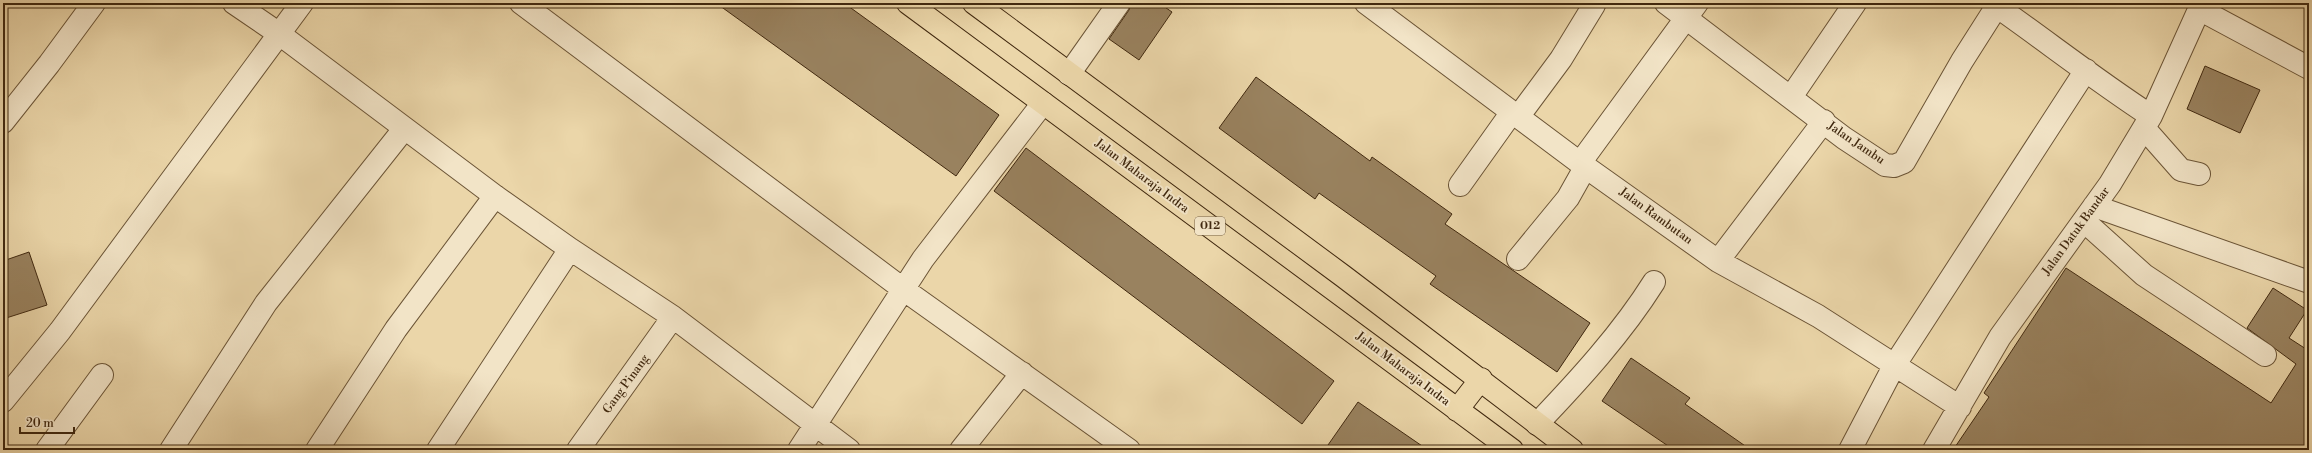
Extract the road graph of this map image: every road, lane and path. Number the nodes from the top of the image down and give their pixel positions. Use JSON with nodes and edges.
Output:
{"nodes":[{"id":1,"x":94,"y":3,"type":"edge"},
{"id":2,"x":234,"y":3,"type":"edge"},
{"id":3,"x":302,"y":3,"type":"edge"},
{"id":4,"x":521,"y":3,"type":"edge"},
{"id":5,"x":908,"y":3,"type":"edge"},
{"id":6,"x":974,"y":3,"type":"edge"},
{"id":7,"x":1119,"y":3,"type":"edge"},
{"id":8,"x":1366,"y":3,"type":"edge"},
{"id":9,"x":1666,"y":3,"type":"edge"},
{"id":10,"x":1855,"y":3,"type":"edge"},
{"id":11,"x":1594,"y":5,"type":"dead end"},
{"id":12,"x":1995,"y":5,"type":"edge"},
{"id":13,"x":2200,"y":6,"type":"edge"},
{"id":14,"x":1691,"y":11,"type":"edge"},
{"id":15,"x":278,"y":33,"type":"junction"},
{"id":16,"x":2309,"y":68,"type":"edge"},
{"id":17,"x":2086,"y":70,"type":"junction"},
{"id":18,"x":1069,"y":74,"type":"junction"},
{"id":19,"x":1791,"y":97,"type":"junction"},
{"id":20,"x":1043,"y":103,"type":"junction"},
{"id":21,"x":1515,"y":114,"type":"junction"},
{"id":22,"x":1824,"y":121,"type":"junction"},
{"id":23,"x":3,"y":122,"type":"edge"},
{"id":24,"x":2148,"y":122,"type":"junction"},
{"id":25,"x":404,"y":129,"type":"junction"},
{"id":26,"x":1583,"y":164,"type":"junction"},
{"id":27,"x":2198,"y":174,"type":"dead end"},
{"id":28,"x":1460,"y":185,"type":"dead end"},
{"id":29,"x":495,"y":196,"type":"junction"},
{"id":30,"x":2089,"y":213,"type":"junction"},
{"id":31,"x":570,"y":249,"type":"junction"},
{"id":32,"x":1518,"y":259,"type":"dead end"},
{"id":33,"x":1718,"y":261,"type":"junction"},
{"id":34,"x":1654,"y":282,"type":"dead end"},
{"id":35,"x":2309,"y":282,"type":"edge"},
{"id":36,"x":903,"y":289,"type":"junction"},
{"id":37,"x":673,"y":317,"type":"junction"},
{"id":38,"x":2265,"y":355,"type":"dead end"},
{"id":39,"x":1894,"y":366,"type":"junction"},
{"id":40,"x":1022,"y":373,"type":"junction"},
{"id":41,"x":102,"y":375,"type":"dead end"},
{"id":42,"x":1481,"y":379,"type":"junction"},
{"id":43,"x":3,"y":401,"type":"edge"},
{"id":44,"x":1960,"y":407,"type":"junction"},
{"id":45,"x":1457,"y":410,"type":"junction"},
{"id":46,"x":1537,"y":424,"type":"junction"},
{"id":47,"x":816,"y":426,"type":"junction"},
{"id":48,"x":47,"y":450,"type":"edge"},
{"id":49,"x":171,"y":450,"type":"edge"},
{"id":50,"x":317,"y":450,"type":"edge"},
{"id":51,"x":438,"y":450,"type":"edge"},
{"id":52,"x":578,"y":450,"type":"edge"},
{"id":53,"x":799,"y":450,"type":"edge"},
{"id":54,"x":849,"y":450,"type":"edge"},
{"id":55,"x":961,"y":450,"type":"edge"},
{"id":56,"x":1129,"y":450,"type":"edge"},
{"id":57,"x":1512,"y":450,"type":"edge"},
{"id":58,"x":1572,"y":450,"type":"edge"},
{"id":59,"x":1850,"y":450,"type":"edge"},
{"id":60,"x":1934,"y":450,"type":"edge"}],
"edges":[{"from":1,"to":23,"type":"street"},
{"from":2,"to":15,"type":"street"},
{"from":3,"to":15,"type":"street"},
{"from":4,"to":36,"type":"street"},
{"from":5,"to":20,"type":"highway","name":"Jalan Maharaja Indra","number":"012"},
{"from":6,"to":18,"type":"highway"},
{"from":7,"to":18,"type":"street"},
{"from":8,"to":21,"type":"street","name":"Jalan Rambutan"},
{"from":9,"to":14,"type":"street","name":"Jalan Jambu"},
{"from":10,"to":19,"type":"street"},
{"from":11,"to":21,"type":"street"},
{"from":12,"to":17,"type":"street"},
{"from":12,"to":22,"type":"street","name":"Jalan Jambu"},
{"from":13,"to":16,"type":"street"},
{"from":13,"to":24,"type":"street","name":"Jalan Datuk Bandar"},
{"from":14,"to":19,"type":"street","name":"Jalan Jambu"},
{"from":14,"to":26,"type":"street"},
{"from":15,"to":25,"type":"street"},
{"from":15,"to":43,"type":"street"},
{"from":17,"to":24,"type":"street"},
{"from":17,"to":39,"type":"street"},
{"from":18,"to":42,"type":"highway"},
{"from":19,"to":22,"type":"street","name":"Jalan Jambu"},
{"from":20,"to":36,"type":"street"},
{"from":20,"to":45,"type":"highway","name":"Jalan Maharaja Indra","number":"012"},
{"from":21,"to":26,"type":"street","name":"Jalan Rambutan"},
{"from":21,"to":28,"type":"street"},
{"from":22,"to":33,"type":"street"},
{"from":24,"to":27,"type":"street"},
{"from":24,"to":30,"type":"street","name":"Jalan Datuk Bandar"},
{"from":25,"to":29,"type":"street"},
{"from":25,"to":49,"type":"street"},
{"from":26,"to":32,"type":"street"},
{"from":26,"to":33,"type":"street","name":"Jalan Rambutan"},
{"from":29,"to":31,"type":"street"},
{"from":29,"to":50,"type":"street"},
{"from":30,"to":35,"type":"street"},
{"from":30,"to":38,"type":"street"},
{"from":30,"to":44,"type":"street","name":"Jalan Datuk Bandar"},
{"from":31,"to":37,"type":"street"},
{"from":31,"to":51,"type":"street"},
{"from":33,"to":39,"type":"street","name":"Jalan Rambutan"},
{"from":34,"to":46,"type":"street"},
{"from":36,"to":40,"type":"street"},
{"from":36,"to":47,"type":"street"},
{"from":37,"to":47,"type":"street"},
{"from":37,"to":52,"type":"street","name":"Gang Pinang"},
{"from":39,"to":44,"type":"street","name":"Jalan Rambutan"},
{"from":39,"to":59,"type":"street"},
{"from":40,"to":55,"type":"street"},
{"from":40,"to":56,"type":"street"},
{"from":41,"to":48,"type":"street"},
{"from":42,"to":45,"type":"highway"},
{"from":42,"to":46,"type":"highway"},
{"from":44,"to":60,"type":"street","name":"Jalan Datuk Bandar"},
{"from":45,"to":57,"type":"highway","name":"Jalan Maharaja Indra","number":"012"},
{"from":46,"to":58,"type":"highway"},
{"from":47,"to":53,"type":"street"},
{"from":47,"to":54,"type":"street"}]}
